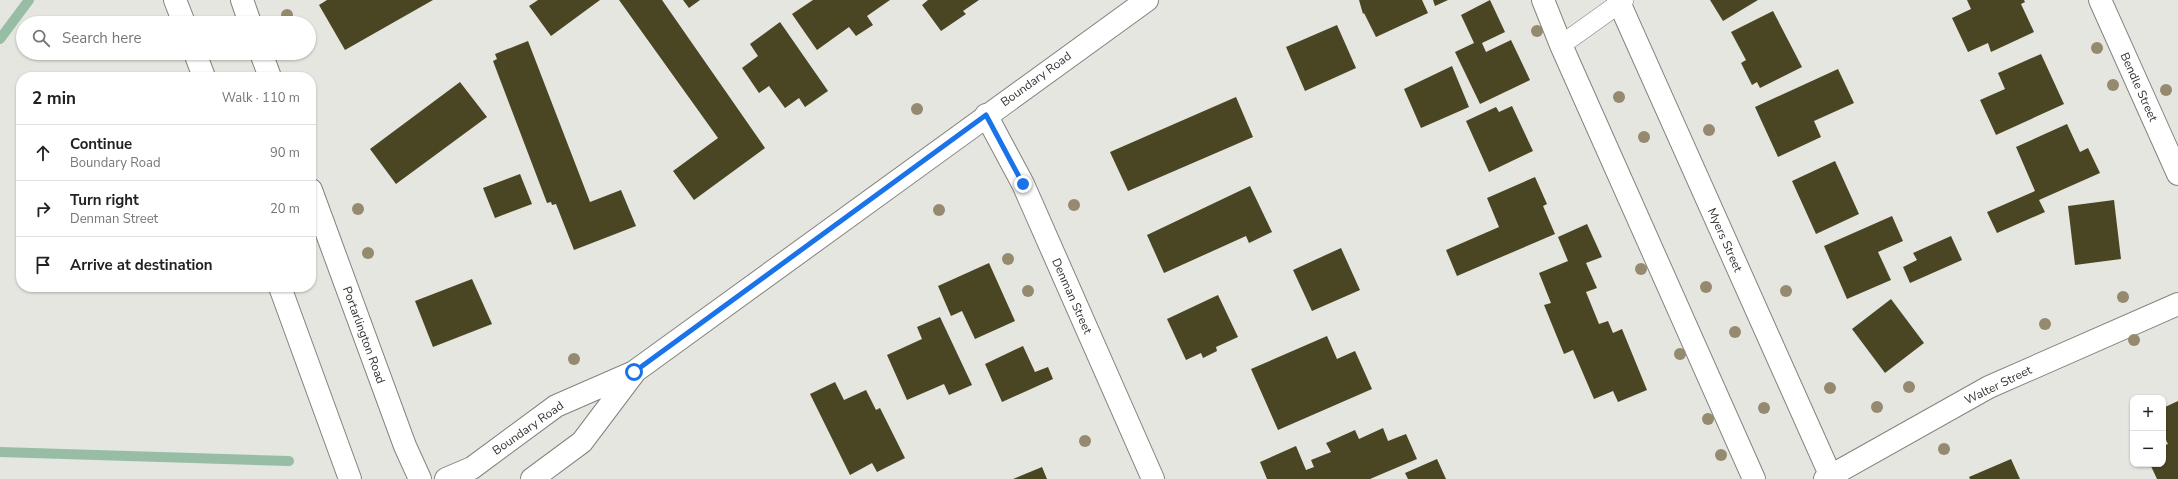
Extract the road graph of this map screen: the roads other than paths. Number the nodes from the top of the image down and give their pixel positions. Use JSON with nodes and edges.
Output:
{"nodes":[{"id":1,"x":175,"y":0,"type":"edge"},
{"id":2,"x":242,"y":0,"type":"edge"},
{"id":3,"x":1147,"y":0,"type":"edge"},
{"id":4,"x":1543,"y":0,"type":"edge"},
{"id":5,"x":2100,"y":0,"type":"edge"},
{"id":6,"x":1620,"y":1,"type":"edge"},
{"id":7,"x":181,"y":16,"type":"edge"},
{"id":8,"x":248,"y":16,"type":"edge"},
{"id":9,"x":1561,"y":45,"type":"junction"},
{"id":10,"x":198,"y":60,"type":"edge"},
{"id":11,"x":264,"y":60,"type":"edge"},
{"id":12,"x":202,"y":72,"type":"edge"},
{"id":13,"x":268,"y":72,"type":"edge"},
{"id":14,"x":986,"y":115,"type":"junction"},
{"id":15,"x":2178,"y":174,"type":"edge"},
{"id":16,"x":316,"y":204,"type":"edge"},
{"id":17,"x":282,"y":292,"type":"edge"},
{"id":18,"x":2178,"y":304,"type":"edge"},
{"id":19,"x":634,"y":372,"type":"junction"},
{"id":20,"x":1829,"y":478,"type":"edge"},
{"id":21,"x":350,"y":479,"type":"edge"},
{"id":22,"x":420,"y":479,"type":"edge"},
{"id":23,"x":446,"y":479,"type":"edge"},
{"id":24,"x":532,"y":479,"type":"edge"},
{"id":25,"x":1153,"y":479,"type":"edge"},
{"id":26,"x":1754,"y":479,"type":"edge"}],
"edges":[{"from":1,"to":7,"type":"street"},
{"from":2,"to":8,"type":"street"},
{"from":3,"to":14,"type":"street","name":"Boundary Road"},
{"from":4,"to":9,"type":"street"},
{"from":5,"to":15,"type":"street","name":"Bendle Street"},
{"from":6,"to":9,"type":"lane"},
{"from":6,"to":20,"type":"street","name":"Myers Street"},
{"from":9,"to":26,"type":"street"},
{"from":10,"to":12,"type":"street"},
{"from":11,"to":13,"type":"street"},
{"from":14,"to":19,"type":"street","name":"Boundary Road"},
{"from":14,"to":25,"type":"street","name":"Denman Street"},
{"from":16,"to":22,"type":"street","name":"Portarlington Road"},
{"from":17,"to":21,"type":"street"},
{"from":18,"to":20,"type":"street","name":"Walter Street"},
{"from":19,"to":23,"type":"street","name":"Boundary Road"},
{"from":19,"to":24,"type":"street","name":"Boundary Road"}]}
